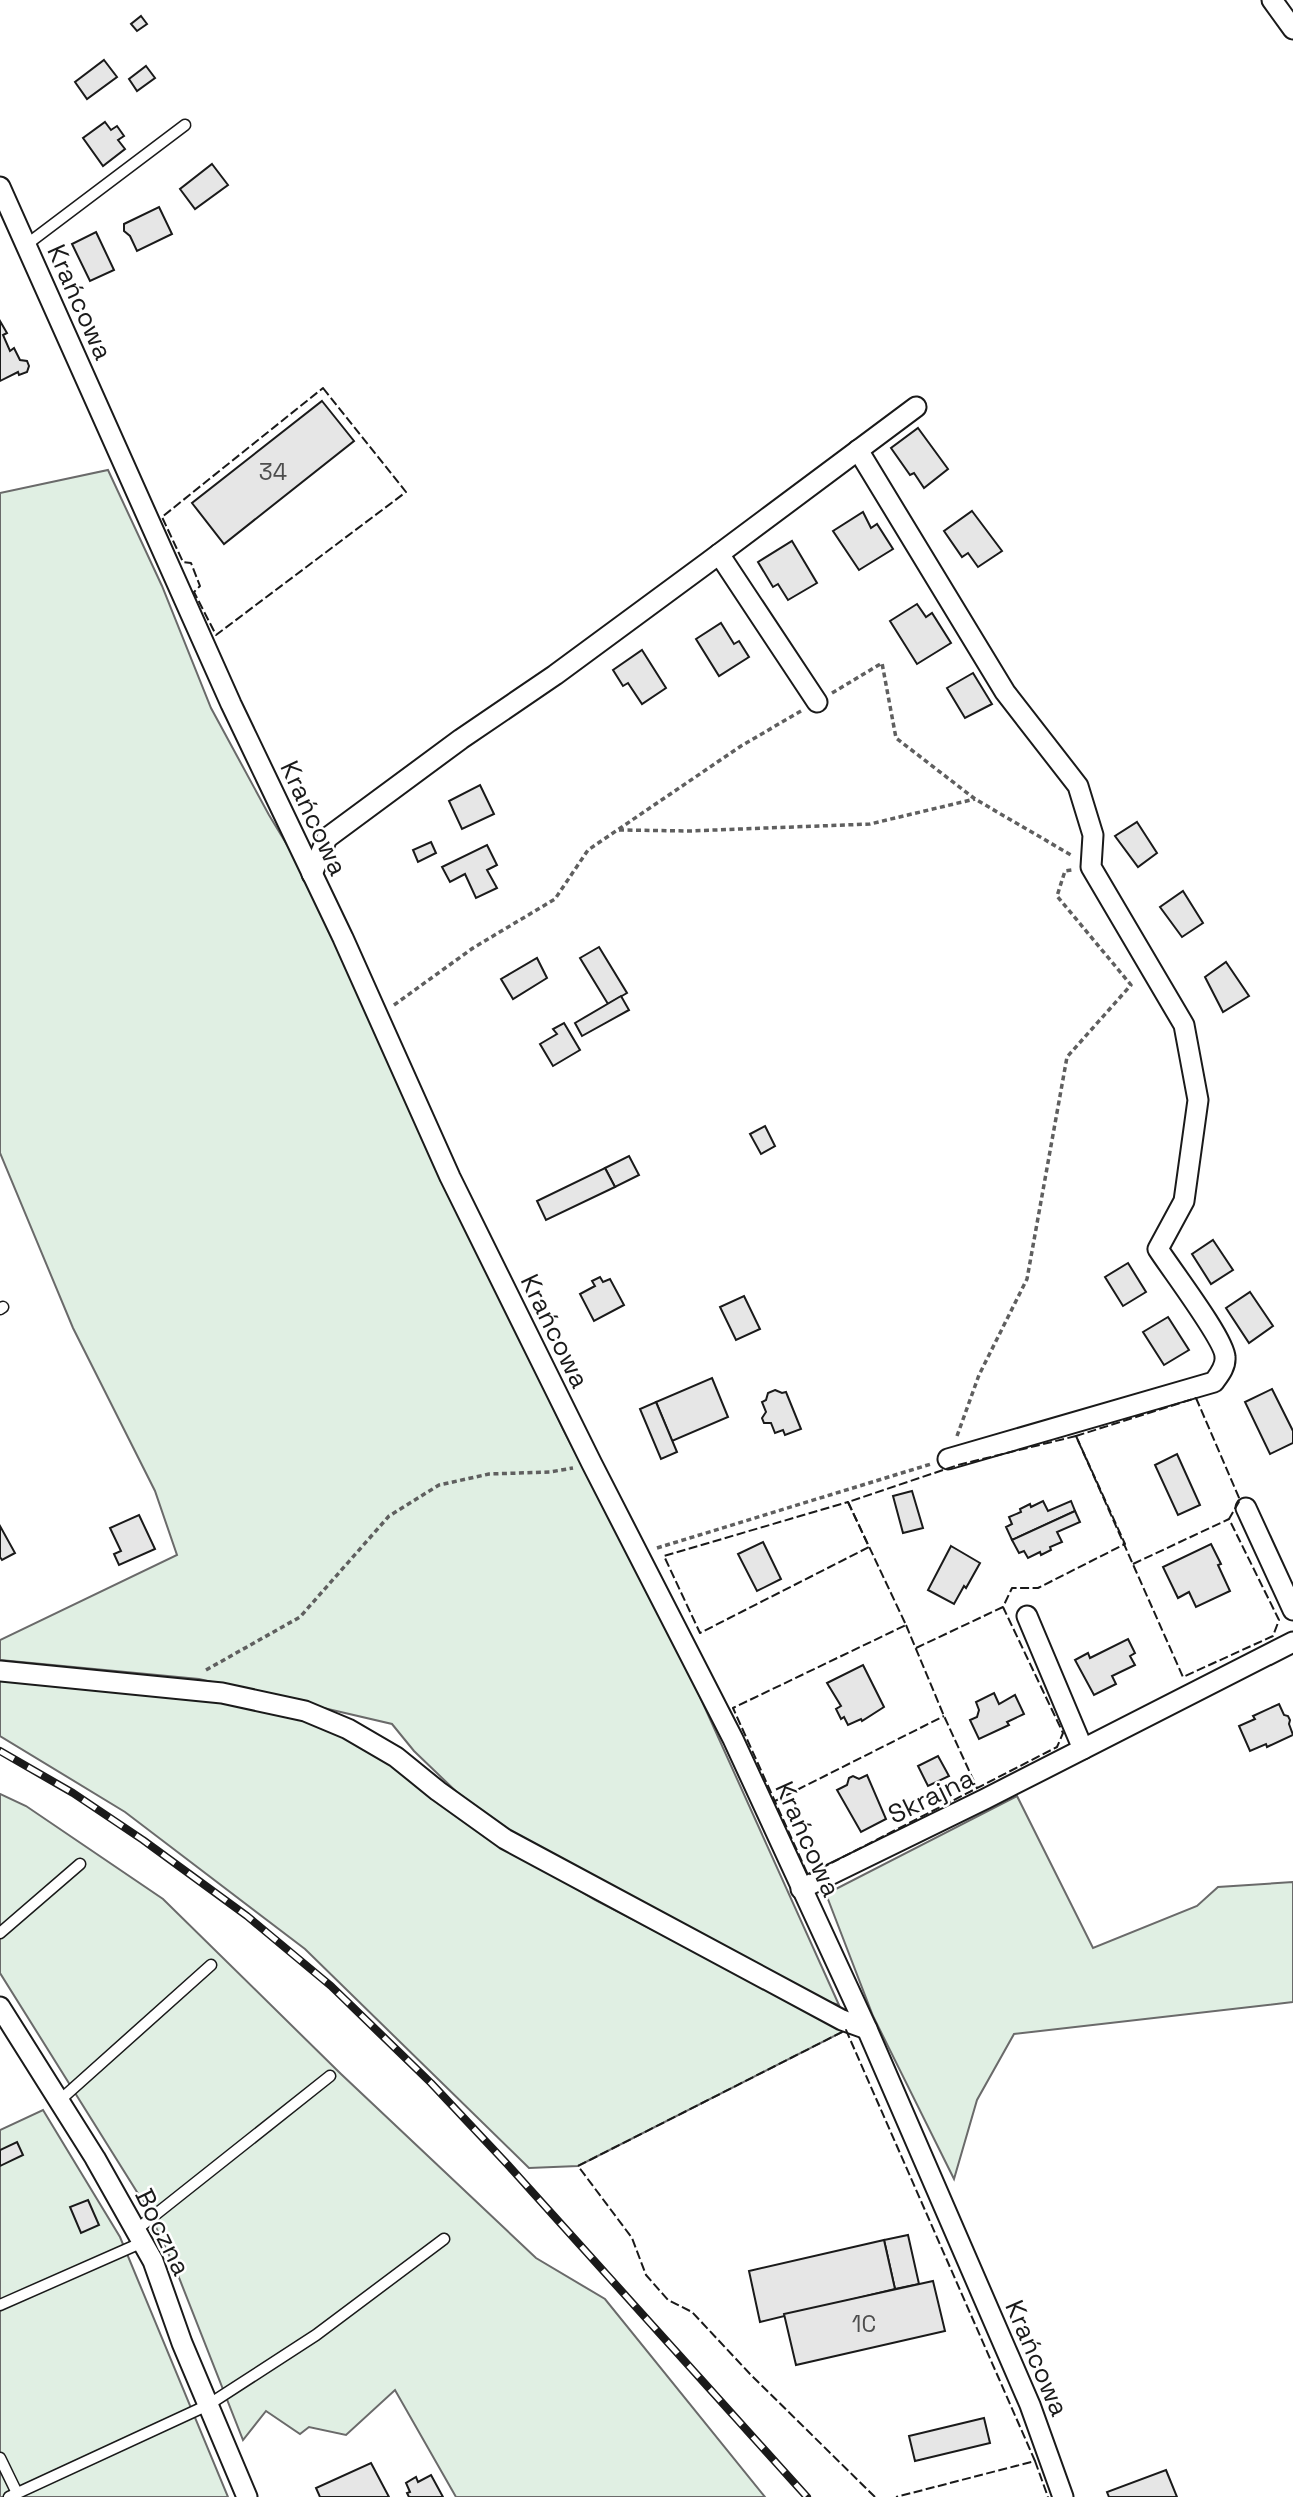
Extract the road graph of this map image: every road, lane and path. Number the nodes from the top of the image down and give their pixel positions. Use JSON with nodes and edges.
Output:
{"nodes":[{"id":1,"x":1272,"y":0,"type":"edge"},
{"id":2,"x":1293,"y":29,"type":"edge"},
{"id":3,"x":185,"y":125,"type":"dead end"},
{"id":4,"x":0,"y":187,"type":"edge"},
{"id":5,"x":26,"y":245,"type":"junction"},
{"id":6,"x":916,"y":407,"type":"dead end"},
{"id":7,"x":858,"y":450,"type":"junction"},
{"id":8,"x":719,"y":554,"type":"junction"},
{"id":9,"x":817,"y":702,"type":"junction"},
{"id":10,"x":975,"y":799,"type":"junction"},
{"id":11,"x":617,"y":830,"type":"junction"},
{"id":12,"x":1091,"y":867,"type":"junction"},
{"id":13,"x":312,"y":874,"type":"junction"},
{"id":14,"x":378,"y":1016,"type":"junction"},
{"id":15,"x":948,"y":1459,"type":"junction"},
{"id":16,"x":592,"y":1465,"type":"junction"},
{"id":17,"x":1247,"y":1508,"type":"dead end"},
{"id":18,"x":639,"y":1553,"type":"junction"},
{"id":19,"x":1293,"y":1609,"type":"edge"},
{"id":20,"x":1027,"y":1616,"type":"dead end"},
{"id":21,"x":1293,"y":1642,"type":"edge"},
{"id":22,"x":0,"y":1671,"type":"edge"},
{"id":23,"x":175,"y":1688,"type":"junction"},
{"id":24,"x":1083,"y":1749,"type":"junction"},
{"id":25,"x":80,"y":1864,"type":"dead end"},
{"id":26,"x":801,"y":1889,"type":"junction"},
{"id":27,"x":0,"y":1933,"type":"edge"},
{"id":28,"x":211,"y":1965,"type":"dead end"},
{"id":29,"x":0,"y":2007,"type":"edge"},
{"id":30,"x":867,"y":2029,"type":"junction"},
{"id":31,"x":330,"y":2076,"type":"dead end"},
{"id":32,"x":59,"y":2101,"type":"junction"},
{"id":33,"x":139,"y":2236,"type":"junction"},
{"id":34,"x":444,"y":2239,"type":"dead end"},
{"id":35,"x":0,"y":2305,"type":"edge"},
{"id":36,"x":208,"y":2405,"type":"junction"},
{"id":37,"x":0,"y":2458,"type":"edge"},
{"id":38,"x":13,"y":2495,"type":"edge"},
{"id":39,"x":247,"y":2497,"type":"edge"},
{"id":40,"x":1063,"y":2497,"type":"edge"}],
"edges":[{"from":1,"to":2,"type":"street"},
{"from":3,"to":5,"type":"lane"},
{"from":4,"to":5,"type":"street","name":"Krańcowa"},
{"from":5,"to":13,"type":"street","name":"Krańcowa"},
{"from":6,"to":7,"type":"street"},
{"from":7,"to":8,"type":"street"},
{"from":7,"to":12,"type":"street"},
{"from":8,"to":9,"type":"street"},
{"from":8,"to":13,"type":"street"},
{"from":9,"to":10,"type":"path"},
{"from":9,"to":11,"type":"path"},
{"from":10,"to":11,"type":"path"},
{"from":10,"to":12,"type":"path"},
{"from":11,"to":14,"type":"path"},
{"from":12,"to":15,"type":"path"},
{"from":12,"to":15,"type":"street"},
{"from":13,"to":14,"type":"street","name":"Krańcowa"},
{"from":14,"to":16,"type":"street","name":"Krańcowa"},
{"from":15,"to":18,"type":"path"},
{"from":16,"to":18,"type":"street","name":"Krańcowa"},
{"from":16,"to":23,"type":"path"},
{"from":17,"to":19,"type":"street"},
{"from":18,"to":26,"type":"street","name":"Krańcowa"},
{"from":20,"to":24,"type":"street"},
{"from":21,"to":24,"type":"street","name":"Skrajna"},
{"from":22,"to":23,"type":"street"},
{"from":23,"to":30,"type":"street"},
{"from":24,"to":26,"type":"street","name":"Skrajna"},
{"from":25,"to":27,"type":"lane"},
{"from":26,"to":30,"type":"street","name":"Krańcowa"},
{"from":28,"to":32,"type":"lane"},
{"from":29,"to":32,"type":"street","name":"Boczna"},
{"from":30,"to":40,"type":"street","name":"Krańcowa"},
{"from":31,"to":33,"type":"lane"},
{"from":32,"to":33,"type":"street","name":"Boczna"},
{"from":33,"to":35,"type":"lane"},
{"from":33,"to":36,"type":"street","name":"Boczna"},
{"from":34,"to":36,"type":"lane"},
{"from":36,"to":38,"type":"lane"},
{"from":36,"to":39,"type":"street","name":"Boczna"},
{"from":37,"to":38,"type":"lane"}]}
